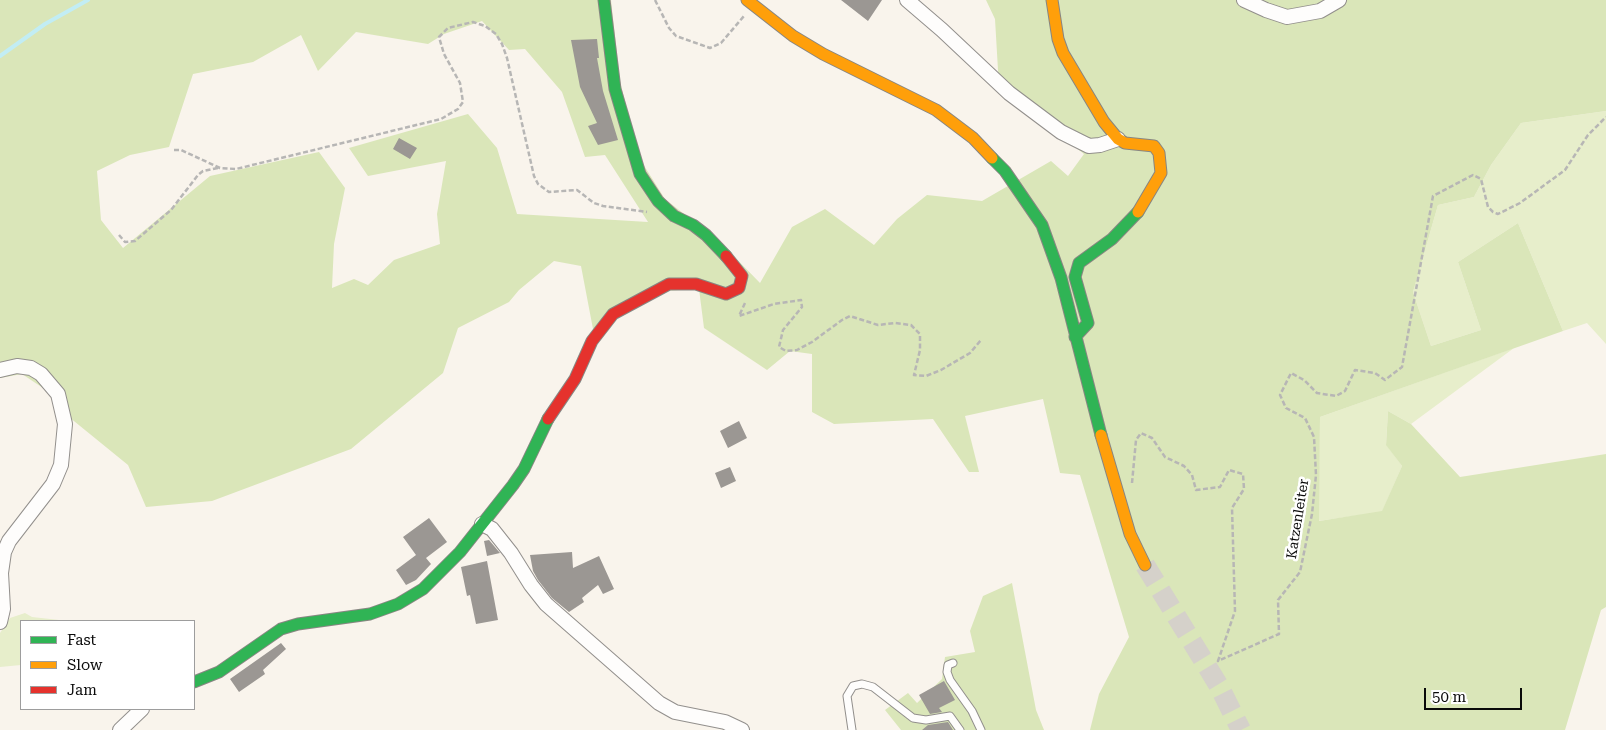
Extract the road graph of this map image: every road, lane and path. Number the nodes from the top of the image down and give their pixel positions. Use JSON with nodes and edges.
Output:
{"nodes":[{"id":1,"x":604,"y":0,"type":"edge"},
{"id":2,"x":655,"y":0,"type":"edge"},
{"id":3,"x":907,"y":0,"type":"edge"},
{"id":4,"x":1052,"y":0,"type":"edge"},
{"id":5,"x":1244,"y":0,"type":"edge"},
{"id":6,"x":1339,"y":0,"type":"edge"},
{"id":7,"x":750,"y":3,"type":"edge"},
{"id":8,"x":1606,"y":117,"type":"edge"},
{"id":9,"x":1118,"y":140,"type":"junction"},
{"id":10,"x":174,"y":150,"type":"dead end"},
{"id":11,"x":220,"y":168,"type":"junction"},
{"id":12,"x":648,"y":212,"type":"dead end"},
{"id":13,"x":119,"y":235,"type":"dead end"},
{"id":14,"x":750,"y":296,"type":"dead end"},
{"id":15,"x":1075,"y":336,"type":"junction"},
{"id":16,"x":981,"y":340,"type":"dead end"},
{"id":17,"x":0,"y":370,"type":"edge"},
{"id":18,"x":1131,"y":487,"type":"dead end"},
{"id":19,"x":482,"y":524,"type":"junction"},
{"id":20,"x":1145,"y":565,"type":"tunnel mouth"},
{"id":21,"x":0,"y":622,"type":"edge"},
{"id":22,"x":953,"y":663,"type":"dead end"},
{"id":23,"x":195,"y":682,"type":"edge"},
{"id":24,"x":141,"y":710,"type":"edge"},
{"id":25,"x":120,"y":730,"type":"edge"},
{"id":26,"x":742,"y":730,"type":"edge"},
{"id":27,"x":852,"y":730,"type":"edge"},
{"id":28,"x":960,"y":730,"type":"edge"},
{"id":29,"x":981,"y":730,"type":"edge"}],
"edges":[{"from":1,"to":19,"type":"street"},
{"from":2,"to":7,"type":"path"},
{"from":3,"to":9,"type":"street"},
{"from":4,"to":9,"type":"street"},
{"from":5,"to":6,"type":"street"},
{"from":7,"to":15,"type":"street"},
{"from":8,"to":18,"type":"path","name":"Katzenleiter"},
{"from":9,"to":15,"type":"street"},
{"from":10,"to":11,"type":"path"},
{"from":11,"to":12,"type":"path"},
{"from":11,"to":13,"type":"path"},
{"from":14,"to":16,"type":"path"},
{"from":15,"to":20,"type":"street"},
{"from":17,"to":21,"type":"street"},
{"from":19,"to":23,"type":"street"},
{"from":19,"to":26,"type":"street"},
{"from":22,"to":29,"type":"lane"},
{"from":24,"to":25,"type":"street"},
{"from":27,"to":28,"type":"lane"}]}
